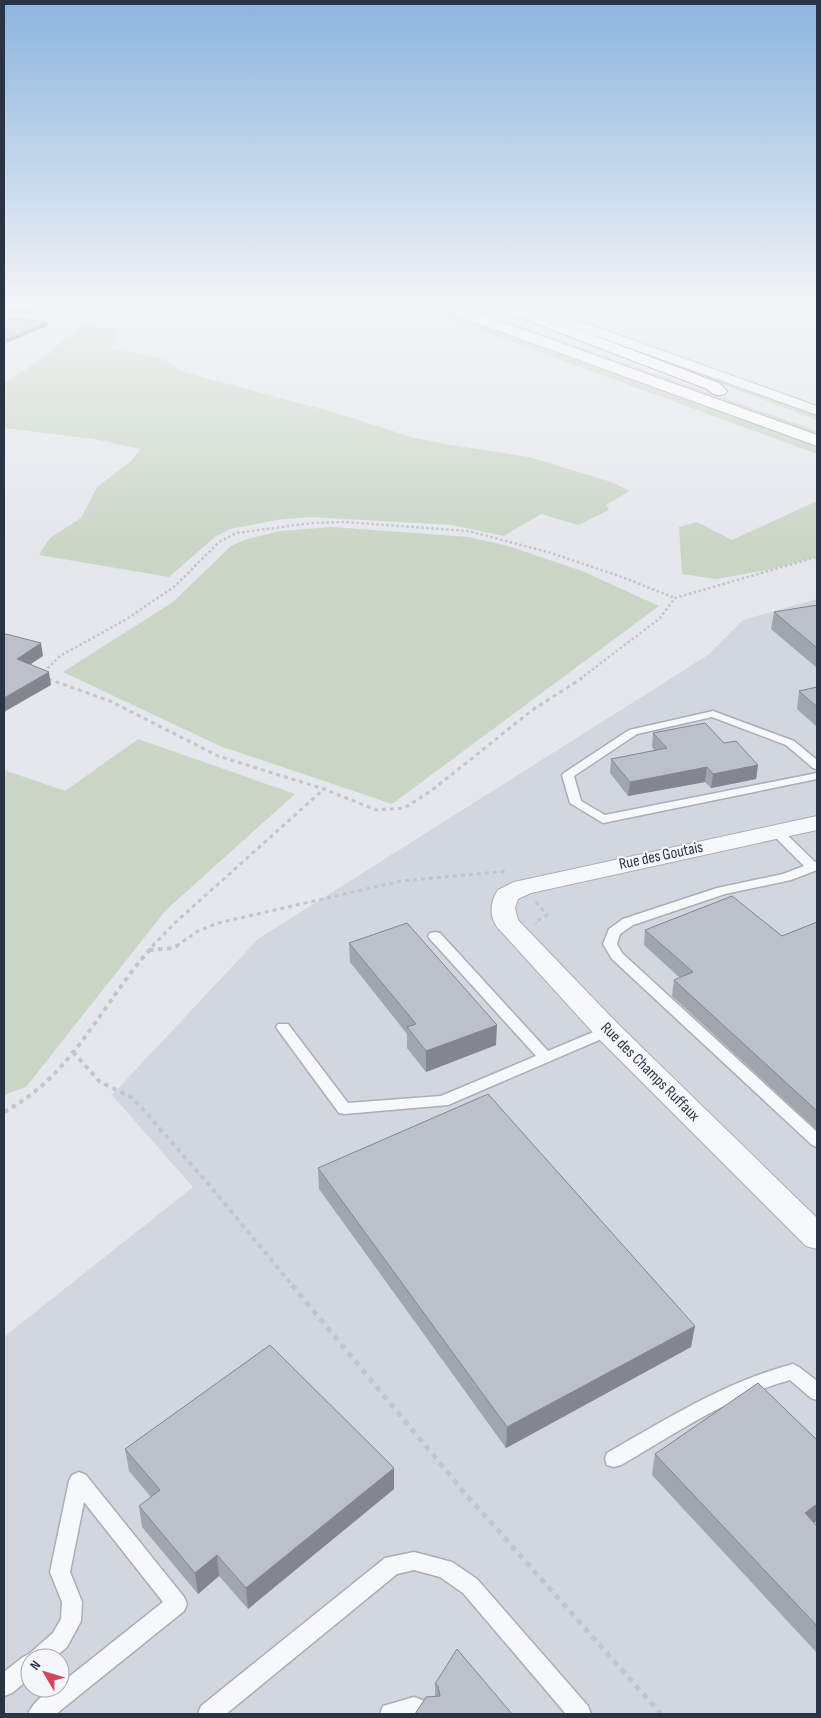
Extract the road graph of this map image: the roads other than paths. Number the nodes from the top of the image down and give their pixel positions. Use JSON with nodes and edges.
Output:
{"nodes":[{"id":1,"x":658,"y":384,"type":"edge"},
{"id":2,"x":693,"y":384,"type":"edge"},
{"id":3,"x":709,"y":384,"type":"edge"},
{"id":4,"x":743,"y":384,"type":"edge"},
{"id":5,"x":719,"y":391,"type":"junction"},
{"id":6,"x":817,"y":411,"type":"edge"},
{"id":7,"x":817,"y":426,"type":"edge"},
{"id":8,"x":817,"y":441,"type":"edge"},
{"id":9,"x":817,"y":766,"type":"edge"},
{"id":10,"x":817,"y":776,"type":"edge"},
{"id":11,"x":817,"y":823,"type":"edge"},
{"id":12,"x":776,"y":831,"type":"junction"},
{"id":13,"x":815,"y":866,"type":"edge"},
{"id":14,"x":513,"y":884,"type":"joint"},
{"id":15,"x":435,"y":936,"type":"dead end"},
{"id":16,"x":283,"y":1027,"type":"dead end"},
{"id":17,"x":608,"y":1031,"type":"junction"},
{"id":18,"x":545,"y":1057,"type":"junction"},
{"id":19,"x":817,"y":1142,"type":"edge"},
{"id":20,"x":817,"y":1237,"type":"edge"},
{"id":21,"x":817,"y":1392,"type":"edge"},
{"id":22,"x":614,"y":1460,"type":"dead end"},
{"id":23,"x":50,"y":1648,"type":"edge"},
{"id":24,"x":20,"y":1672,"type":"edge"},
{"id":25,"x":4,"y":1685,"type":"edge"},
{"id":26,"x":70,"y":1689,"type":"edge"},
{"id":27,"x":58,"y":1698,"type":"edge"},
{"id":28,"x":428,"y":1713,"type":"edge"},
{"id":29,"x":38,"y":1714,"type":"edge"},
{"id":30,"x":209,"y":1714,"type":"edge"},
{"id":31,"x":392,"y":1714,"type":"edge"},
{"id":32,"x":580,"y":1714,"type":"edge"}],
"edges":[{"from":1,"to":8,"type":"main road"},
{"from":2,"to":5,"type":"main road"},
{"from":3,"to":5,"type":"main road"},
{"from":4,"to":6,"type":"street"},
{"from":5,"to":7,"type":"main road"},
{"from":9,"to":10,"type":"lane"},
{"from":11,"to":12,"type":"street","name":"Rue des Goutais"},
{"from":12,"to":13,"type":"lane"},
{"from":12,"to":14,"type":"street","name":"Rue des Goutais"},
{"from":13,"to":19,"type":"lane"},
{"from":14,"to":17,"type":"street","name":"Rue des Champs Ruffaux"},
{"from":15,"to":18,"type":"lane"},
{"from":16,"to":18,"type":"lane"},
{"from":17,"to":18,"type":"lane"},
{"from":17,"to":20,"type":"street","name":"Rue des Champs Ruffaux"},
{"from":21,"to":22,"type":"lane"},
{"from":23,"to":26,"type":"lane"},
{"from":24,"to":25,"type":"lane"},
{"from":27,"to":29,"type":"lane"},
{"from":28,"to":31,"type":"lane"},
{"from":30,"to":32,"type":"lane"}]}
